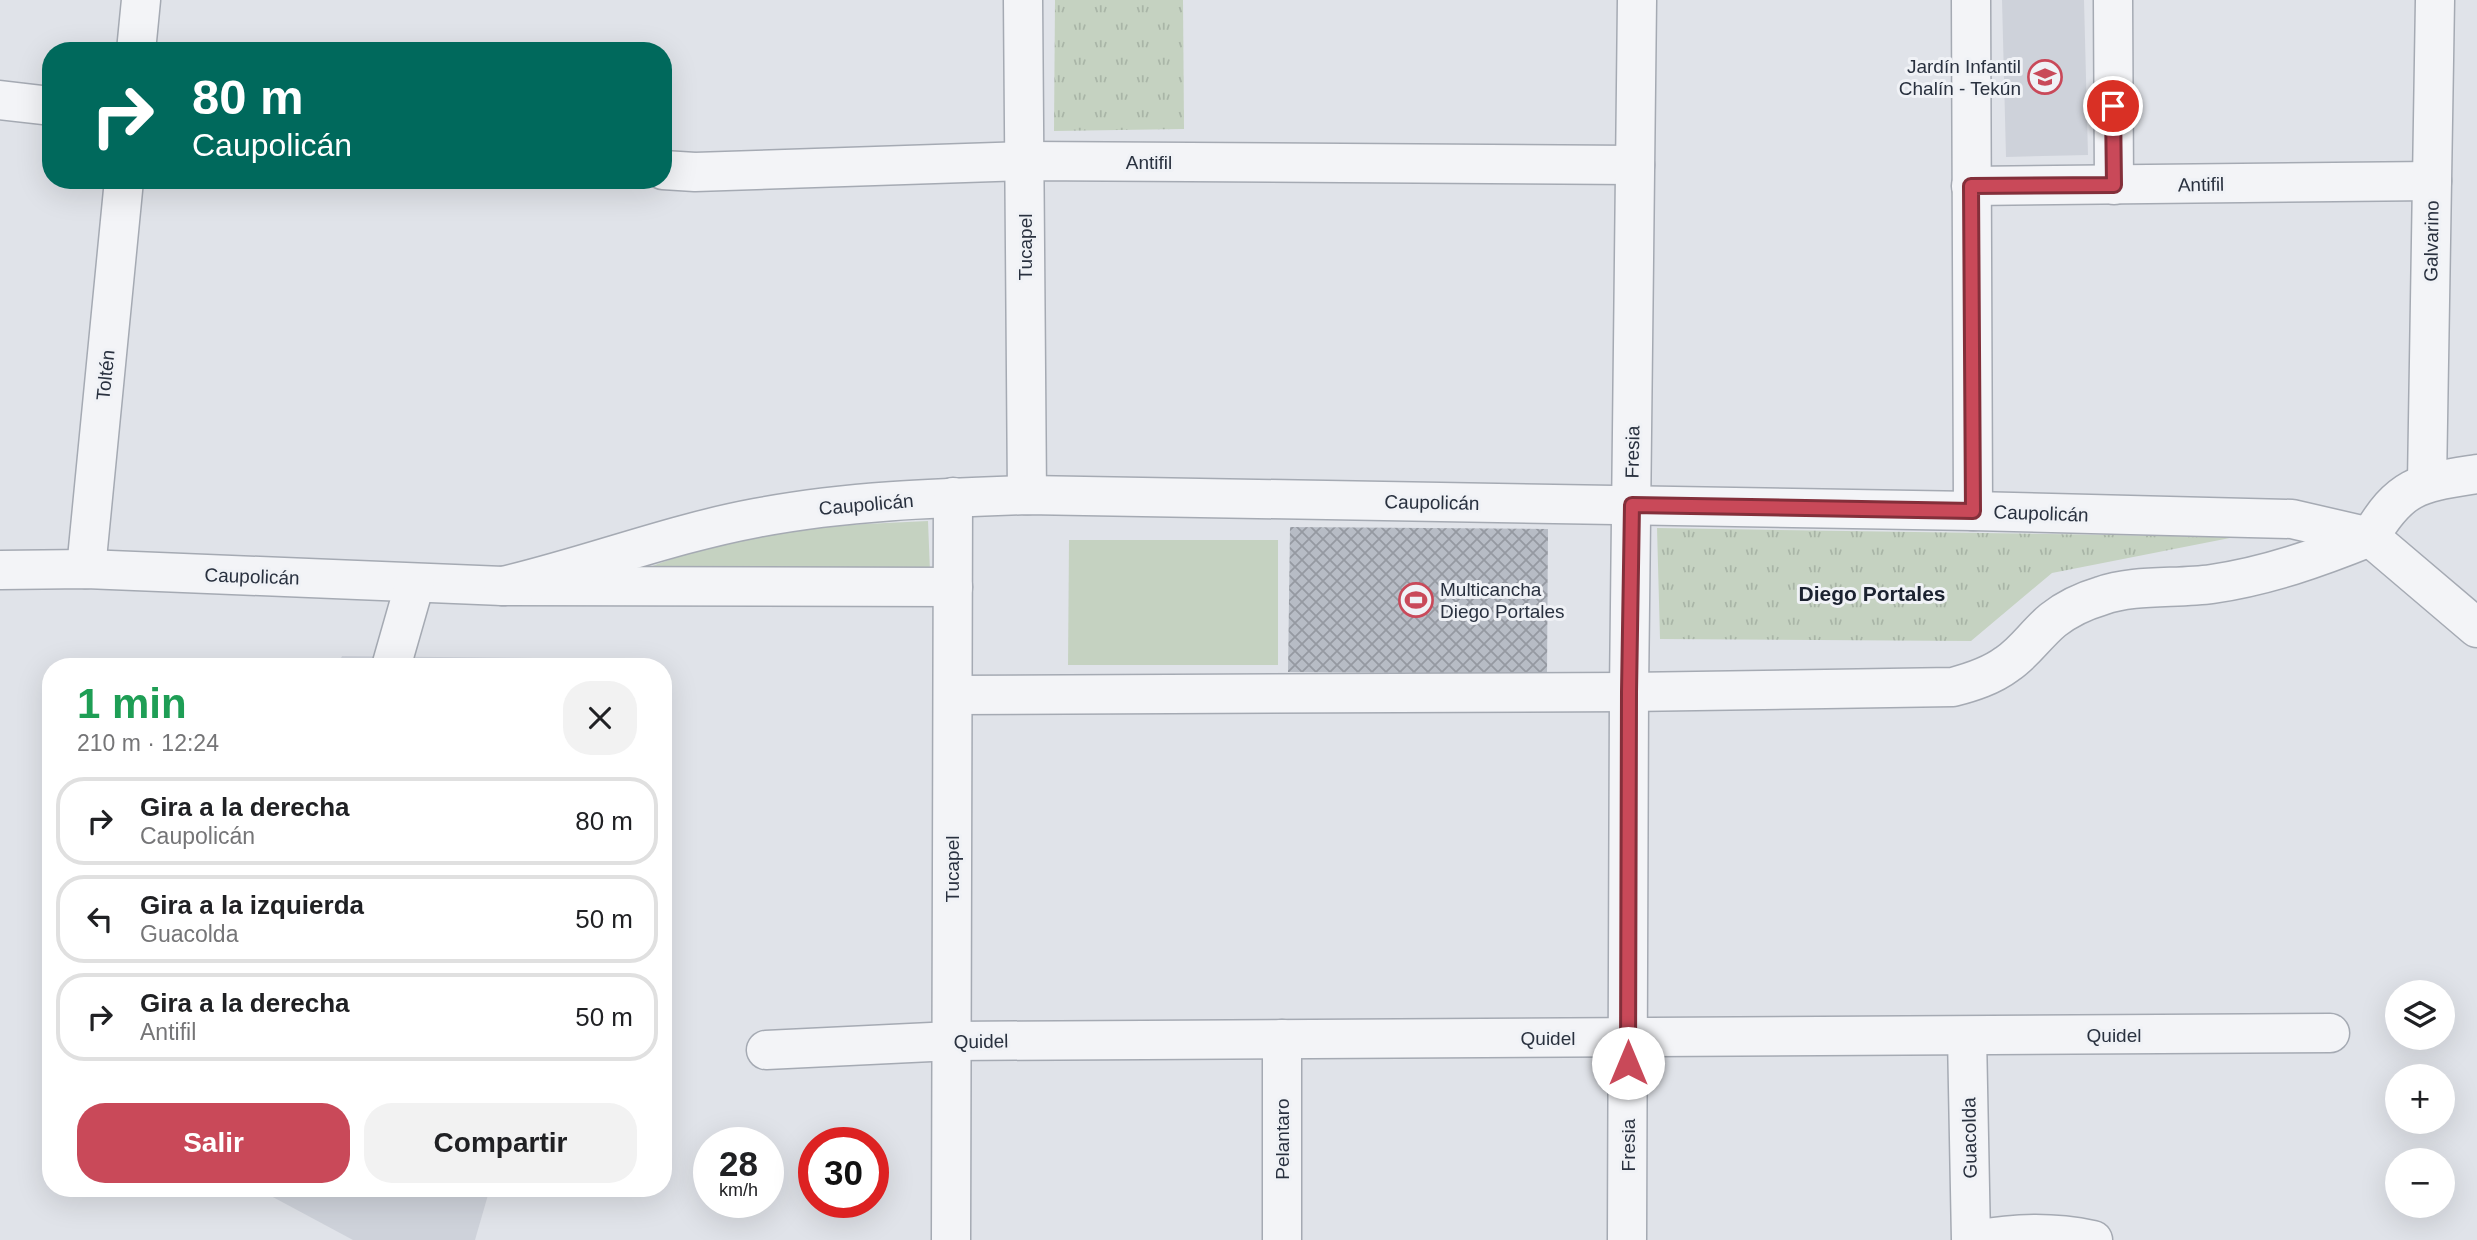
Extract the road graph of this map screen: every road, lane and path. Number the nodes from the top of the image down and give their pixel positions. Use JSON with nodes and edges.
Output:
{"nodes":[{"id":1,"x":141,"y":0,"type":"edge"},
{"id":2,"x":1023,"y":0,"type":"edge"},
{"id":3,"x":1637,"y":0,"type":"edge"},
{"id":4,"x":1971,"y":0,"type":"edge"},
{"id":5,"x":2113,"y":0,"type":"edge"},
{"id":6,"x":2435,"y":0,"type":"edge"},
{"id":7,"x":137,"y":42,"type":"edge"},
{"id":8,"x":0,"y":100,"type":"edge"},
{"id":9,"x":42,"y":105,"type":"edge"},
{"id":10,"x":1025,"y":161,"type":"junction"},
{"id":11,"x":1635,"y":165,"type":"junction"},
{"id":12,"x":672,"y":171,"type":"edge"},
{"id":13,"x":2432,"y":181,"type":"junction"},
{"id":14,"x":2114,"y":185,"type":"junction"},
{"id":15,"x":1971,"y":186,"type":"junction"},
{"id":16,"x":123,"y":189,"type":"edge"},
{"id":17,"x":2477,"y":474,"type":"edge"},
{"id":18,"x":2427,"y":482,"type":"junction"},
{"id":19,"x":1027,"y":495,"type":"junction"},
{"id":20,"x":953,"y":497,"type":"junction"},
{"id":21,"x":1632,"y":505,"type":"junction"},
{"id":22,"x":1973,"y":511,"type":"junction"},
{"id":23,"x":2370,"y":537,"type":"junction"},
{"id":24,"x":86,"y":569,"type":"junction"},
{"id":25,"x":0,"y":570,"type":"edge"},
{"id":26,"x":415,"y":583,"type":"junction"},
{"id":27,"x":503,"y":586,"type":"junction"},
{"id":28,"x":953,"y":587,"type":"junction"},
{"id":29,"x":2477,"y":628,"type":"edge"},
{"id":30,"x":394,"y":658,"type":"edge"},
{"id":31,"x":1629,"y":692,"type":"junction"},
{"id":32,"x":953,"y":695,"type":"junction"},
{"id":33,"x":2329,"y":1033,"type":"dead end"},
{"id":34,"x":1967,"y":1035,"type":"junction"},
{"id":35,"x":1629,"y":1037,"type":"junction"},
{"id":36,"x":1282,"y":1039,"type":"junction"},
{"id":37,"x":951,"y":1041,"type":"junction"},
{"id":38,"x":766,"y":1049,"type":"dead end"},
{"id":39,"x":951,"y":1240,"type":"edge"},
{"id":40,"x":1282,"y":1240,"type":"edge"},
{"id":41,"x":1627,"y":1240,"type":"edge"},
{"id":42,"x":1971,"y":1240,"type":"edge"},
{"id":43,"x":1979,"y":1240,"type":"edge"},
{"id":44,"x":2093,"y":1240,"type":"edge"}],
"edges":[{"from":1,"to":7,"type":"street"},
{"from":2,"to":10,"type":"street","name":"Tucapel"},
{"from":3,"to":11,"type":"street","name":"Fresia"},
{"from":4,"to":15,"type":"street"},
{"from":5,"to":14,"type":"street"},
{"from":6,"to":13,"type":"street","name":"Galvarino"},
{"from":8,"to":9,"type":"street"},
{"from":10,"to":11,"type":"street","name":"Antifil"},
{"from":10,"to":12,"type":"street","name":"Antifil"},
{"from":10,"to":19,"type":"street","name":"Tucapel"},
{"from":11,"to":21,"type":"street","name":"Fresia"},
{"from":13,"to":14,"type":"street","name":"Antifil"},
{"from":13,"to":18,"type":"street","name":"Galvarino"},
{"from":14,"to":15,"type":"street","name":"Antifil"},
{"from":15,"to":22,"type":"street"},
{"from":16,"to":24,"type":"street","name":"Toltén"},
{"from":17,"to":18,"type":"street"},
{"from":18,"to":23,"type":"street"},
{"from":19,"to":20,"type":"street","name":"Caupolicán"},
{"from":19,"to":21,"type":"street","name":"Caupolicán"},
{"from":20,"to":27,"type":"street","name":"Caupolicán"},
{"from":20,"to":28,"type":"street","name":"Tucapel"},
{"from":21,"to":22,"type":"street","name":"Caupolicán"},
{"from":21,"to":31,"type":"street","name":"Fresia"},
{"from":22,"to":23,"type":"street","name":"Caupolicán"},
{"from":23,"to":29,"type":"street","name":"Caupolicán"},
{"from":23,"to":31,"type":"street"},
{"from":24,"to":25,"type":"street","name":"Caupolicán"},
{"from":24,"to":26,"type":"street","name":"Caupolicán"},
{"from":26,"to":27,"type":"street","name":"Caupolicán"},
{"from":26,"to":30,"type":"street"},
{"from":27,"to":28,"type":"street","name":"Caupolicán"},
{"from":28,"to":32,"type":"street","name":"Tucapel"},
{"from":31,"to":32,"type":"street"},
{"from":31,"to":35,"type":"street","name":"Fresia"},
{"from":32,"to":37,"type":"street","name":"Tucapel"},
{"from":33,"to":34,"type":"street","name":"Quidel"},
{"from":34,"to":35,"type":"street","name":"Quidel"},
{"from":34,"to":42,"type":"street","name":"Guacolda"},
{"from":35,"to":36,"type":"street","name":"Quidel"},
{"from":35,"to":41,"type":"street","name":"Fresia"},
{"from":36,"to":37,"type":"street","name":"Quidel"},
{"from":36,"to":40,"type":"street","name":"Pelantaro"},
{"from":37,"to":38,"type":"street","name":"Quidel"},
{"from":37,"to":39,"type":"street","name":"Tucapel"},
{"from":43,"to":44,"type":"street"}]}
